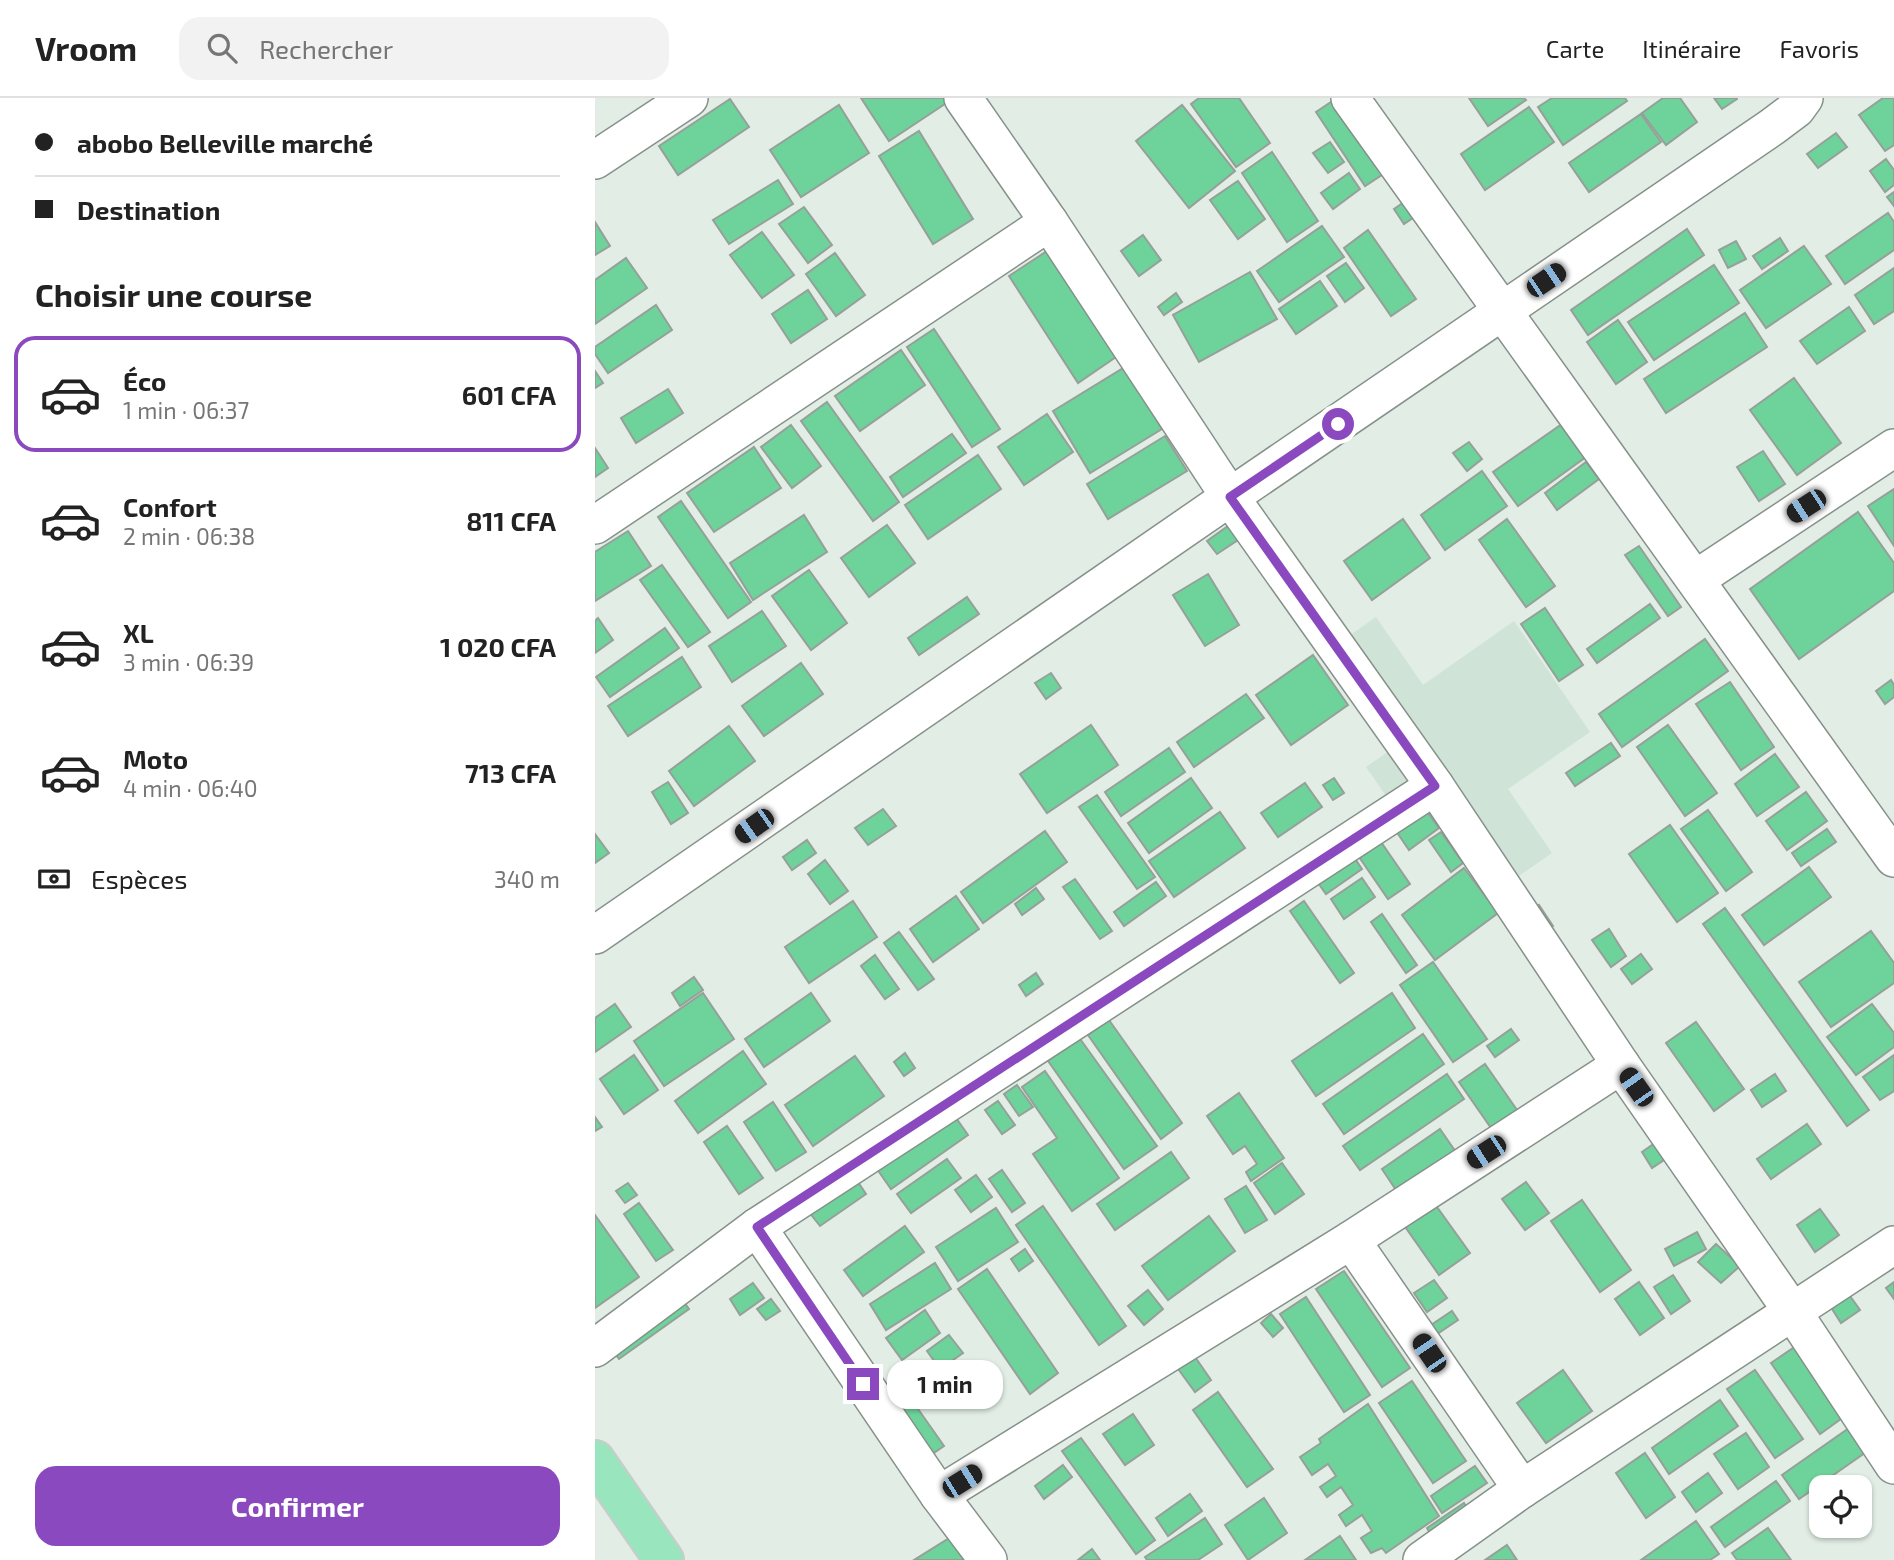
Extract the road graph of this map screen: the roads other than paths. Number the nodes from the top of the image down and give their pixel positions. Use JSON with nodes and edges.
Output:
{"nodes":[{"id":1,"x":689,"y":98,"type":"edge"},
{"id":2,"x":963,"y":98,"type":"edge"},
{"id":3,"x":1350,"y":98,"type":"edge"},
{"id":4,"x":1804,"y":98,"type":"edge"},
{"id":5,"x":595,"y":160,"type":"edge"},
{"id":6,"x":1049,"y":222,"type":"junction"},
{"id":7,"x":1501,"y":311,"type":"junction"},
{"id":8,"x":1894,"y":448,"type":"edge"},
{"id":9,"x":1230,"y":497,"type":"junction"},
{"id":10,"x":595,"y":525,"type":"edge"},
{"id":11,"x":1696,"y":579,"type":"junction"},
{"id":12,"x":1435,"y":786,"type":"junction"},
{"id":13,"x":1894,"y":858,"type":"edge"},
{"id":14,"x":595,"y":935,"type":"edge"},
{"id":15,"x":1621,"y":1065,"type":"junction"},
{"id":16,"x":757,"y":1227,"type":"junction"},
{"id":17,"x":1351,"y":1240,"type":"junction"},
{"id":18,"x":1894,"y":1245,"type":"edge"},
{"id":19,"x":1792,"y":1311,"type":"junction"},
{"id":20,"x":595,"y":1348,"type":"edge"},
{"id":21,"x":595,"y":1460,"type":"edge"},
{"id":22,"x":1894,"y":1465,"type":"edge"},
{"id":23,"x":1522,"y":1489,"type":"junction"},
{"id":24,"x":939,"y":1495,"type":"junction"},
{"id":25,"x":664,"y":1560,"type":"edge"},
{"id":26,"x":988,"y":1560,"type":"edge"},
{"id":27,"x":1422,"y":1560,"type":"edge"}],
"edges":[{"from":1,"to":5,"type":"street"},
{"from":2,"to":6,"type":"street"},
{"from":3,"to":7,"type":"street"},
{"from":4,"to":7,"type":"street"},
{"from":6,"to":9,"type":"street"},
{"from":6,"to":10,"type":"street"},
{"from":7,"to":9,"type":"street"},
{"from":7,"to":11,"type":"street"},
{"from":8,"to":11,"type":"street"},
{"from":9,"to":12,"type":"street"},
{"from":9,"to":14,"type":"street"},
{"from":11,"to":13,"type":"street"},
{"from":12,"to":15,"type":"street"},
{"from":12,"to":16,"type":"street"},
{"from":15,"to":17,"type":"street"},
{"from":15,"to":19,"type":"street"},
{"from":16,"to":20,"type":"street"},
{"from":16,"to":24,"type":"street"},
{"from":17,"to":23,"type":"street"},
{"from":17,"to":24,"type":"street"},
{"from":18,"to":19,"type":"street"},
{"from":19,"to":22,"type":"street"},
{"from":19,"to":23,"type":"street"},
{"from":21,"to":25,"type":"main road"},
{"from":23,"to":27,"type":"street"},
{"from":24,"to":26,"type":"street"}]}
